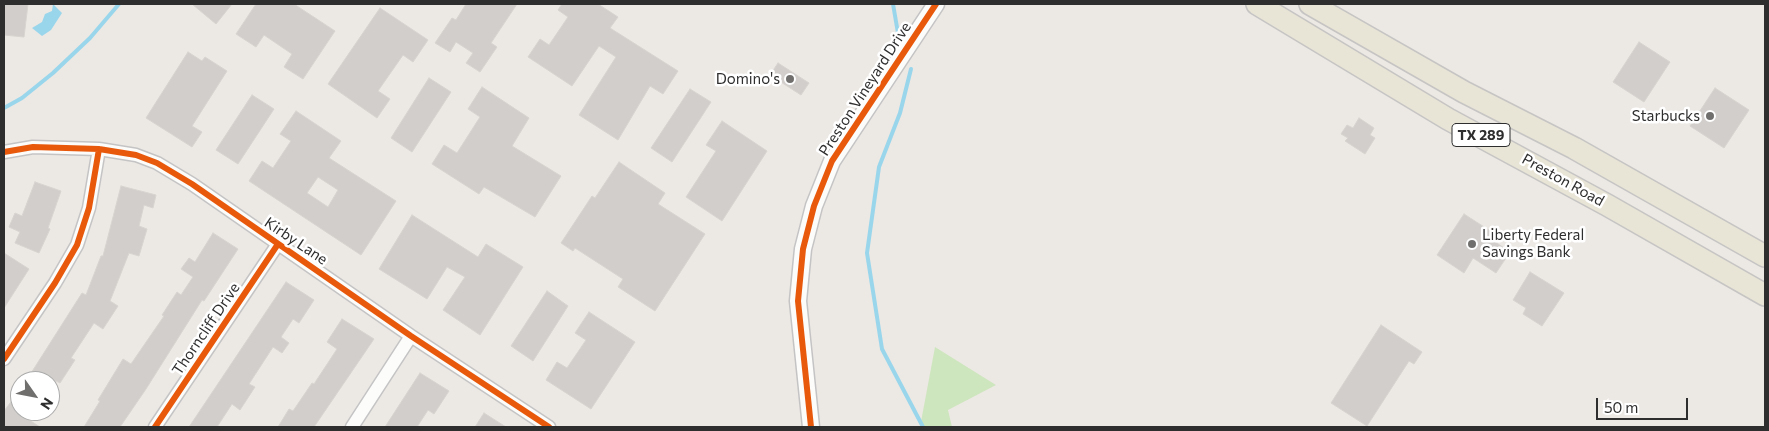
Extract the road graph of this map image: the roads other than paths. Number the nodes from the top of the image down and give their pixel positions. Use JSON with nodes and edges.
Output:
{"nodes":[{"id":1,"x":936,"y":4,"type":"edge"},
{"id":2,"x":1257,"y":4,"type":"edge"},
{"id":3,"x":1310,"y":4,"type":"edge"},
{"id":4,"x":1361,"y":33,"type":"junction"},
{"id":5,"x":1348,"y":58,"type":"junction"},
{"id":6,"x":99,"y":149,"type":"junction"},
{"id":7,"x":4,"y":152,"type":"edge"},
{"id":8,"x":1697,"y":218,"type":"junction"},
{"id":9,"x":278,"y":244,"type":"junction"},
{"id":10,"x":1680,"y":246,"type":"junction"},
{"id":11,"x":1765,"y":256,"type":"edge"},
{"id":12,"x":1765,"y":295,"type":"edge"},
{"id":13,"x":411,"y":336,"type":"junction"},
{"id":14,"x":4,"y":359,"type":"edge"},
{"id":15,"x":537,"y":424,"type":"edge"},
{"id":16,"x":155,"y":427,"type":"edge"},
{"id":17,"x":352,"y":427,"type":"edge"},
{"id":18,"x":549,"y":427,"type":"edge"},
{"id":19,"x":811,"y":427,"type":"edge"}],
"edges":[{"from":1,"to":19,"type":"street","name":"Preston Vineyard Drive"},
{"from":2,"to":5,"type":"main road","name":"Preston Road","number":"TX 289"},
{"from":3,"to":4,"type":"main road","number":"TX 289"},
{"from":4,"to":5,"type":"main road"},
{"from":4,"to":8,"type":"main road","number":"TX 289"},
{"from":5,"to":10,"type":"main road","name":"Preston Road","number":"TX 289"},
{"from":6,"to":7,"type":"street","name":"Kirby Lane"},
{"from":6,"to":9,"type":"street","name":"Kirby Lane"},
{"from":6,"to":14,"type":"street"},
{"from":8,"to":10,"type":"main road"},
{"from":8,"to":11,"type":"main road","number":"TX 289"},
{"from":9,"to":13,"type":"street","name":"Kirby Lane"},
{"from":9,"to":16,"type":"street","name":"Thorncliff Drive"},
{"from":10,"to":12,"type":"main road","name":"Preston Road","number":"TX 289"},
{"from":13,"to":15,"type":"street","name":"Kirby Lane"},
{"from":13,"to":17,"type":"street"},
{"from":15,"to":18,"type":"street","name":"Kirby Lane"}]}
